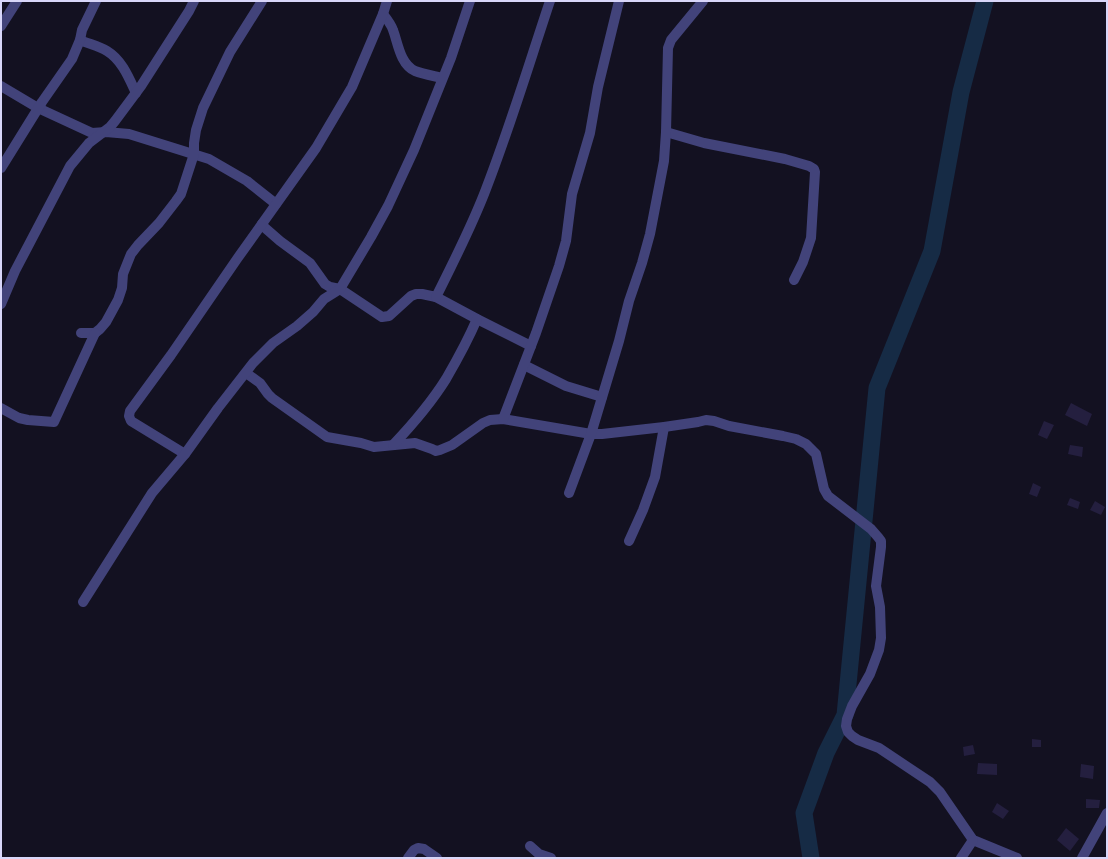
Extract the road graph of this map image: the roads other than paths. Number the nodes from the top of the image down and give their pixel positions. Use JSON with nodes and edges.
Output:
{"nodes":[{"id":1,"x":17,"y":1,"type":"edge"},
{"id":2,"x":96,"y":1,"type":"edge"},
{"id":3,"x":194,"y":1,"type":"edge"},
{"id":4,"x":262,"y":1,"type":"edge"},
{"id":5,"x":387,"y":1,"type":"edge"},
{"id":6,"x":470,"y":1,"type":"edge"},
{"id":7,"x":550,"y":1,"type":"edge"},
{"id":8,"x":619,"y":1,"type":"edge"},
{"id":9,"x":703,"y":1,"type":"edge"},
{"id":10,"x":383,"y":14,"type":"junction"},
{"id":11,"x":1,"y":26,"type":"edge"},
{"id":12,"x":80,"y":40,"type":"junction"},
{"id":13,"x":442,"y":78,"type":"junction"},
{"id":14,"x":1,"y":86,"type":"edge"},
{"id":15,"x":136,"y":93,"type":"junction"},
{"id":16,"x":38,"y":108,"type":"junction"},
{"id":17,"x":103,"y":132,"type":"junction"},
{"id":18,"x":666,"y":132,"type":"junction"},
{"id":19,"x":194,"y":154,"type":"junction"},
{"id":20,"x":1,"y":168,"type":"edge"},
{"id":21,"x":276,"y":204,"type":"junction"},
{"id":22,"x":262,"y":224,"type":"junction"},
{"id":23,"x":794,"y":280,"type":"dead end"},
{"id":24,"x":340,"y":289,"type":"junction"},
{"id":25,"x":436,"y":297,"type":"junction"},
{"id":26,"x":1,"y":304,"type":"edge"},
{"id":27,"x":477,"y":319,"type":"junction"},
{"id":28,"x":81,"y":333,"type":"dead end"},
{"id":29,"x":95,"y":333,"type":"junction"},
{"id":30,"x":531,"y":346,"type":"junction"},
{"id":31,"x":524,"y":365,"type":"junction"},
{"id":32,"x":246,"y":373,"type":"junction"},
{"id":33,"x":602,"y":397,"type":"junction"},
{"id":34,"x":1,"y":408,"type":"edge"},
{"id":35,"x":504,"y":419,"type":"junction"},
{"id":36,"x":664,"y":427,"type":"junction"},
{"id":37,"x":591,"y":434,"type":"junction"},
{"id":38,"x":393,"y":445,"type":"junction"},
{"id":39,"x":185,"y":454,"type":"junction"},
{"id":40,"x":569,"y":493,"type":"dead end"},
{"id":41,"x":629,"y":541,"type":"dead end"},
{"id":42,"x":83,"y":602,"type":"dead end"},
{"id":43,"x":1107,"y":813,"type":"edge"},
{"id":44,"x":973,"y":840,"type":"junction"},
{"id":45,"x":530,"y":846,"type":"dead end"},
{"id":46,"x":408,"y":858,"type":"edge"},
{"id":47,"x":437,"y":858,"type":"edge"},
{"id":48,"x":552,"y":858,"type":"edge"},
{"id":49,"x":961,"y":858,"type":"edge"},
{"id":50,"x":1017,"y":858,"type":"edge"},
{"id":51,"x":1082,"y":858,"type":"edge"}],
"edges":[{"from":1,"to":11,"type":"street"},
{"from":2,"to":12,"type":"street"},
{"from":3,"to":15,"type":"street"},
{"from":4,"to":19,"type":"street"},
{"from":5,"to":10,"type":"street"},
{"from":6,"to":13,"type":"street"},
{"from":7,"to":25,"type":"street"},
{"from":8,"to":30,"type":"street"},
{"from":9,"to":18,"type":"street"},
{"from":10,"to":13,"type":"street"},
{"from":10,"to":21,"type":"street"},
{"from":12,"to":15,"type":"street"},
{"from":12,"to":16,"type":"street"},
{"from":13,"to":24,"type":"street"},
{"from":14,"to":16,"type":"street"},
{"from":15,"to":17,"type":"street"},
{"from":16,"to":17,"type":"street"},
{"from":16,"to":20,"type":"street"},
{"from":17,"to":19,"type":"street"},
{"from":17,"to":26,"type":"street"},
{"from":18,"to":23,"type":"street"},
{"from":18,"to":33,"type":"street"},
{"from":19,"to":21,"type":"street"},
{"from":19,"to":29,"type":"street"},
{"from":21,"to":22,"type":"street"},
{"from":22,"to":24,"type":"street"},
{"from":22,"to":39,"type":"street"},
{"from":24,"to":25,"type":"street"},
{"from":24,"to":32,"type":"street"},
{"from":25,"to":27,"type":"street"},
{"from":27,"to":30,"type":"street"},
{"from":27,"to":38,"type":"street"},
{"from":28,"to":29,"type":"street"},
{"from":29,"to":34,"type":"street"},
{"from":30,"to":31,"type":"street"},
{"from":31,"to":33,"type":"street"},
{"from":31,"to":35,"type":"street"},
{"from":32,"to":38,"type":"street"},
{"from":32,"to":39,"type":"street"},
{"from":33,"to":37,"type":"street"},
{"from":35,"to":37,"type":"street"},
{"from":35,"to":38,"type":"street"},
{"from":36,"to":37,"type":"street"},
{"from":36,"to":41,"type":"street"},
{"from":36,"to":44,"type":"street"},
{"from":37,"to":40,"type":"street"},
{"from":39,"to":42,"type":"street"},
{"from":43,"to":51,"type":"street"},
{"from":44,"to":49,"type":"street"},
{"from":44,"to":50,"type":"street"},
{"from":45,"to":48,"type":"street"},
{"from":46,"to":47,"type":"street"}]}
